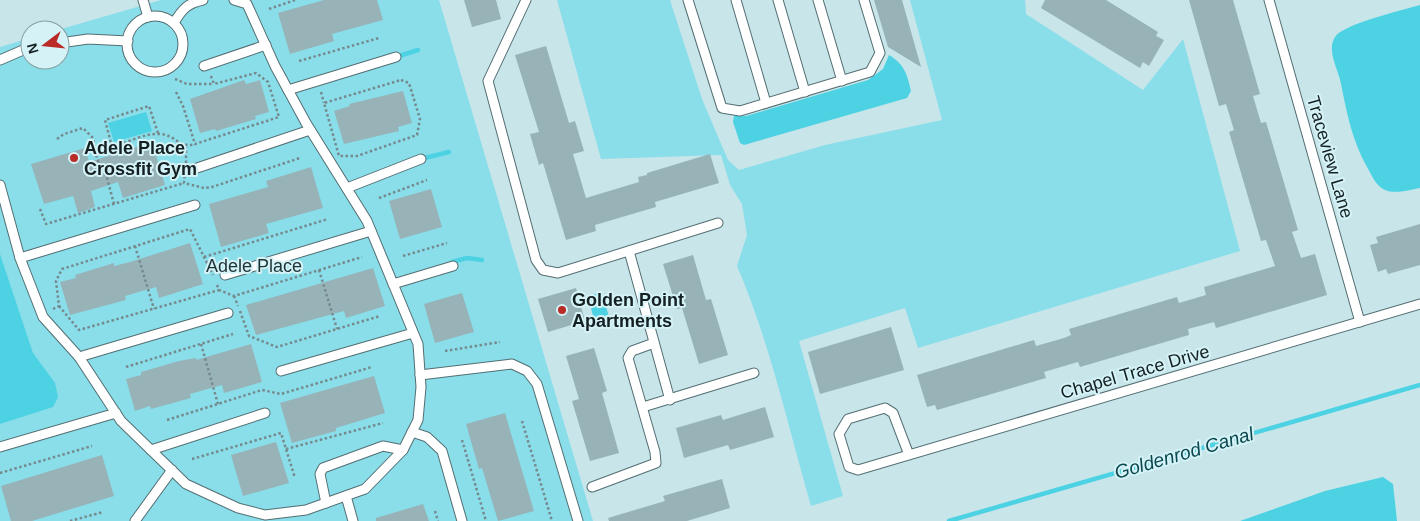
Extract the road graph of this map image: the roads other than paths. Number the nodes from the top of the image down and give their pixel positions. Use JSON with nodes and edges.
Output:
{"nodes":[{"id":1,"x":143,"y":0,"type":"edge"},
{"id":2,"x":203,"y":0,"type":"edge"},
{"id":3,"x":234,"y":0,"type":"edge"},
{"id":4,"x":526,"y":0,"type":"edge"},
{"id":5,"x":688,"y":0,"type":"edge"},
{"id":6,"x":736,"y":0,"type":"edge"},
{"id":7,"x":778,"y":0,"type":"edge"},
{"id":8,"x":818,"y":0,"type":"edge"},
{"id":9,"x":864,"y":0,"type":"edge"},
{"id":10,"x":1269,"y":0,"type":"edge"},
{"id":11,"x":249,"y":2,"type":"edge"},
{"id":12,"x":148,"y":17,"type":"junction"},
{"id":13,"x":174,"y":23,"type":"junction"},
{"id":14,"x":128,"y":40,"type":"junction"},
{"id":15,"x":70,"y":42,"type":"edge"},
{"id":16,"x":266,"y":45,"type":"junction"},
{"id":17,"x":20,"y":51,"type":"edge"},
{"id":18,"x":396,"y":57,"type":"dead end"},
{"id":19,"x":0,"y":60,"type":"edge"},
{"id":20,"x":204,"y":66,"type":"dead end"},
{"id":21,"x":842,"y":81,"type":"junction"},
{"id":22,"x":288,"y":90,"type":"junction"},
{"id":23,"x":805,"y":92,"type":"junction"},
{"id":24,"x":766,"y":103,"type":"junction"},
{"id":25,"x":310,"y":130,"type":"junction"},
{"id":26,"x":421,"y":159,"type":"dead end"},
{"id":27,"x":197,"y":168,"type":"dead end"},
{"id":28,"x":0,"y":185,"type":"edge"},
{"id":29,"x":347,"y":188,"type":"junction"},
{"id":30,"x":195,"y":205,"type":"dead end"},
{"id":31,"x":718,"y":223,"type":"dead end"},
{"id":32,"x":371,"y":231,"type":"junction"},
{"id":33,"x":629,"y":251,"type":"junction"},
{"id":34,"x":20,"y":258,"type":"junction"},
{"id":35,"x":453,"y":266,"type":"dead end"},
{"id":36,"x":225,"y":275,"type":"dead end"},
{"id":37,"x":393,"y":284,"type":"junction"},
{"id":38,"x":1420,"y":304,"type":"edge"},
{"id":39,"x":228,"y":313,"type":"dead end"},
{"id":40,"x":1360,"y":322,"type":"junction"},
{"id":41,"x":413,"y":333,"type":"junction"},
{"id":42,"x":654,"y":343,"type":"junction"},
{"id":43,"x":79,"y":357,"type":"junction"},
{"id":44,"x":281,"y":371,"type":"dead end"},
{"id":45,"x":754,"y":373,"type":"dead end"},
{"id":46,"x":420,"y":375,"type":"junction"},
{"id":47,"x":670,"y":400,"type":"junction"},
{"id":48,"x":643,"y":407,"type":"junction"},
{"id":49,"x":264,"y":413,"type":"dead end"},
{"id":50,"x":116,"y":414,"type":"junction"},
{"id":51,"x":412,"y":432,"type":"junction"},
{"id":52,"x":0,"y":447,"type":"edge"},
{"id":53,"x":150,"y":450,"type":"junction"},
{"id":54,"x":403,"y":450,"type":"junction"},
{"id":55,"x":909,"y":456,"type":"junction"},
{"id":56,"x":172,"y":470,"type":"junction"},
{"id":57,"x":592,"y":487,"type":"dead end"},
{"id":58,"x":346,"y":496,"type":"junction"},
{"id":59,"x":326,"y":503,"type":"junction"},
{"id":60,"x":252,"y":516,"type":"edge"},
{"id":61,"x":135,"y":521,"type":"edge"},
{"id":62,"x":353,"y":521,"type":"edge"},
{"id":63,"x":462,"y":521,"type":"edge"},
{"id":64,"x":578,"y":521,"type":"edge"}],
"edges":[{"from":1,"to":12,"type":"lane"},
{"from":2,"to":13,"type":"lane"},
{"from":3,"to":11,"type":"lane"},
{"from":4,"to":33,"type":"lane"},
{"from":5,"to":24,"type":"lane"},
{"from":6,"to":24,"type":"lane"},
{"from":7,"to":23,"type":"lane"},
{"from":8,"to":21,"type":"lane"},
{"from":9,"to":21,"type":"lane"},
{"from":10,"to":40,"type":"lane","name":"Traceview Lane"},
{"from":11,"to":16,"type":"lane"},
{"from":12,"to":13,"type":"lane"},
{"from":12,"to":14,"type":"lane"},
{"from":13,"to":14,"type":"lane"},
{"from":14,"to":15,"type":"lane"},
{"from":16,"to":20,"type":"lane"},
{"from":16,"to":22,"type":"lane"},
{"from":17,"to":19,"type":"lane"},
{"from":18,"to":22,"type":"lane"},
{"from":21,"to":23,"type":"lane"},
{"from":22,"to":25,"type":"lane"},
{"from":23,"to":24,"type":"lane"},
{"from":25,"to":27,"type":"lane"},
{"from":25,"to":29,"type":"lane"},
{"from":26,"to":29,"type":"lane"},
{"from":28,"to":34,"type":"lane"},
{"from":29,"to":32,"type":"lane"},
{"from":30,"to":34,"type":"lane"},
{"from":31,"to":33,"type":"lane"},
{"from":32,"to":36,"type":"lane"},
{"from":32,"to":37,"type":"lane"},
{"from":33,"to":42,"type":"lane"},
{"from":34,"to":43,"type":"lane"},
{"from":35,"to":37,"type":"lane"},
{"from":37,"to":41,"type":"lane"},
{"from":38,"to":40,"type":"lane","name":"Chapel Trace Drive"},
{"from":39,"to":43,"type":"lane"},
{"from":40,"to":55,"type":"lane","name":"Chapel Trace Drive"},
{"from":41,"to":44,"type":"lane"},
{"from":41,"to":46,"type":"lane"},
{"from":42,"to":47,"type":"lane"},
{"from":42,"to":48,"type":"lane"},
{"from":43,"to":50,"type":"lane"},
{"from":45,"to":47,"type":"lane"},
{"from":46,"to":51,"type":"lane"},
{"from":46,"to":64,"type":"lane"},
{"from":47,"to":48,"type":"lane"},
{"from":48,"to":57,"type":"lane"},
{"from":49,"to":53,"type":"lane"},
{"from":50,"to":52,"type":"lane"},
{"from":50,"to":53,"type":"lane"},
{"from":51,"to":54,"type":"lane"},
{"from":51,"to":63,"type":"lane"},
{"from":53,"to":56,"type":"lane"},
{"from":54,"to":58,"type":"lane"},
{"from":54,"to":59,"type":"lane"},
{"from":55,"to":55,"type":"lane","name":"Chapel Trace Drive"},
{"from":56,"to":60,"type":"lane"},
{"from":56,"to":61,"type":"lane"},
{"from":58,"to":59,"type":"lane"},
{"from":58,"to":62,"type":"lane"},
{"from":59,"to":60,"type":"lane"}]}
